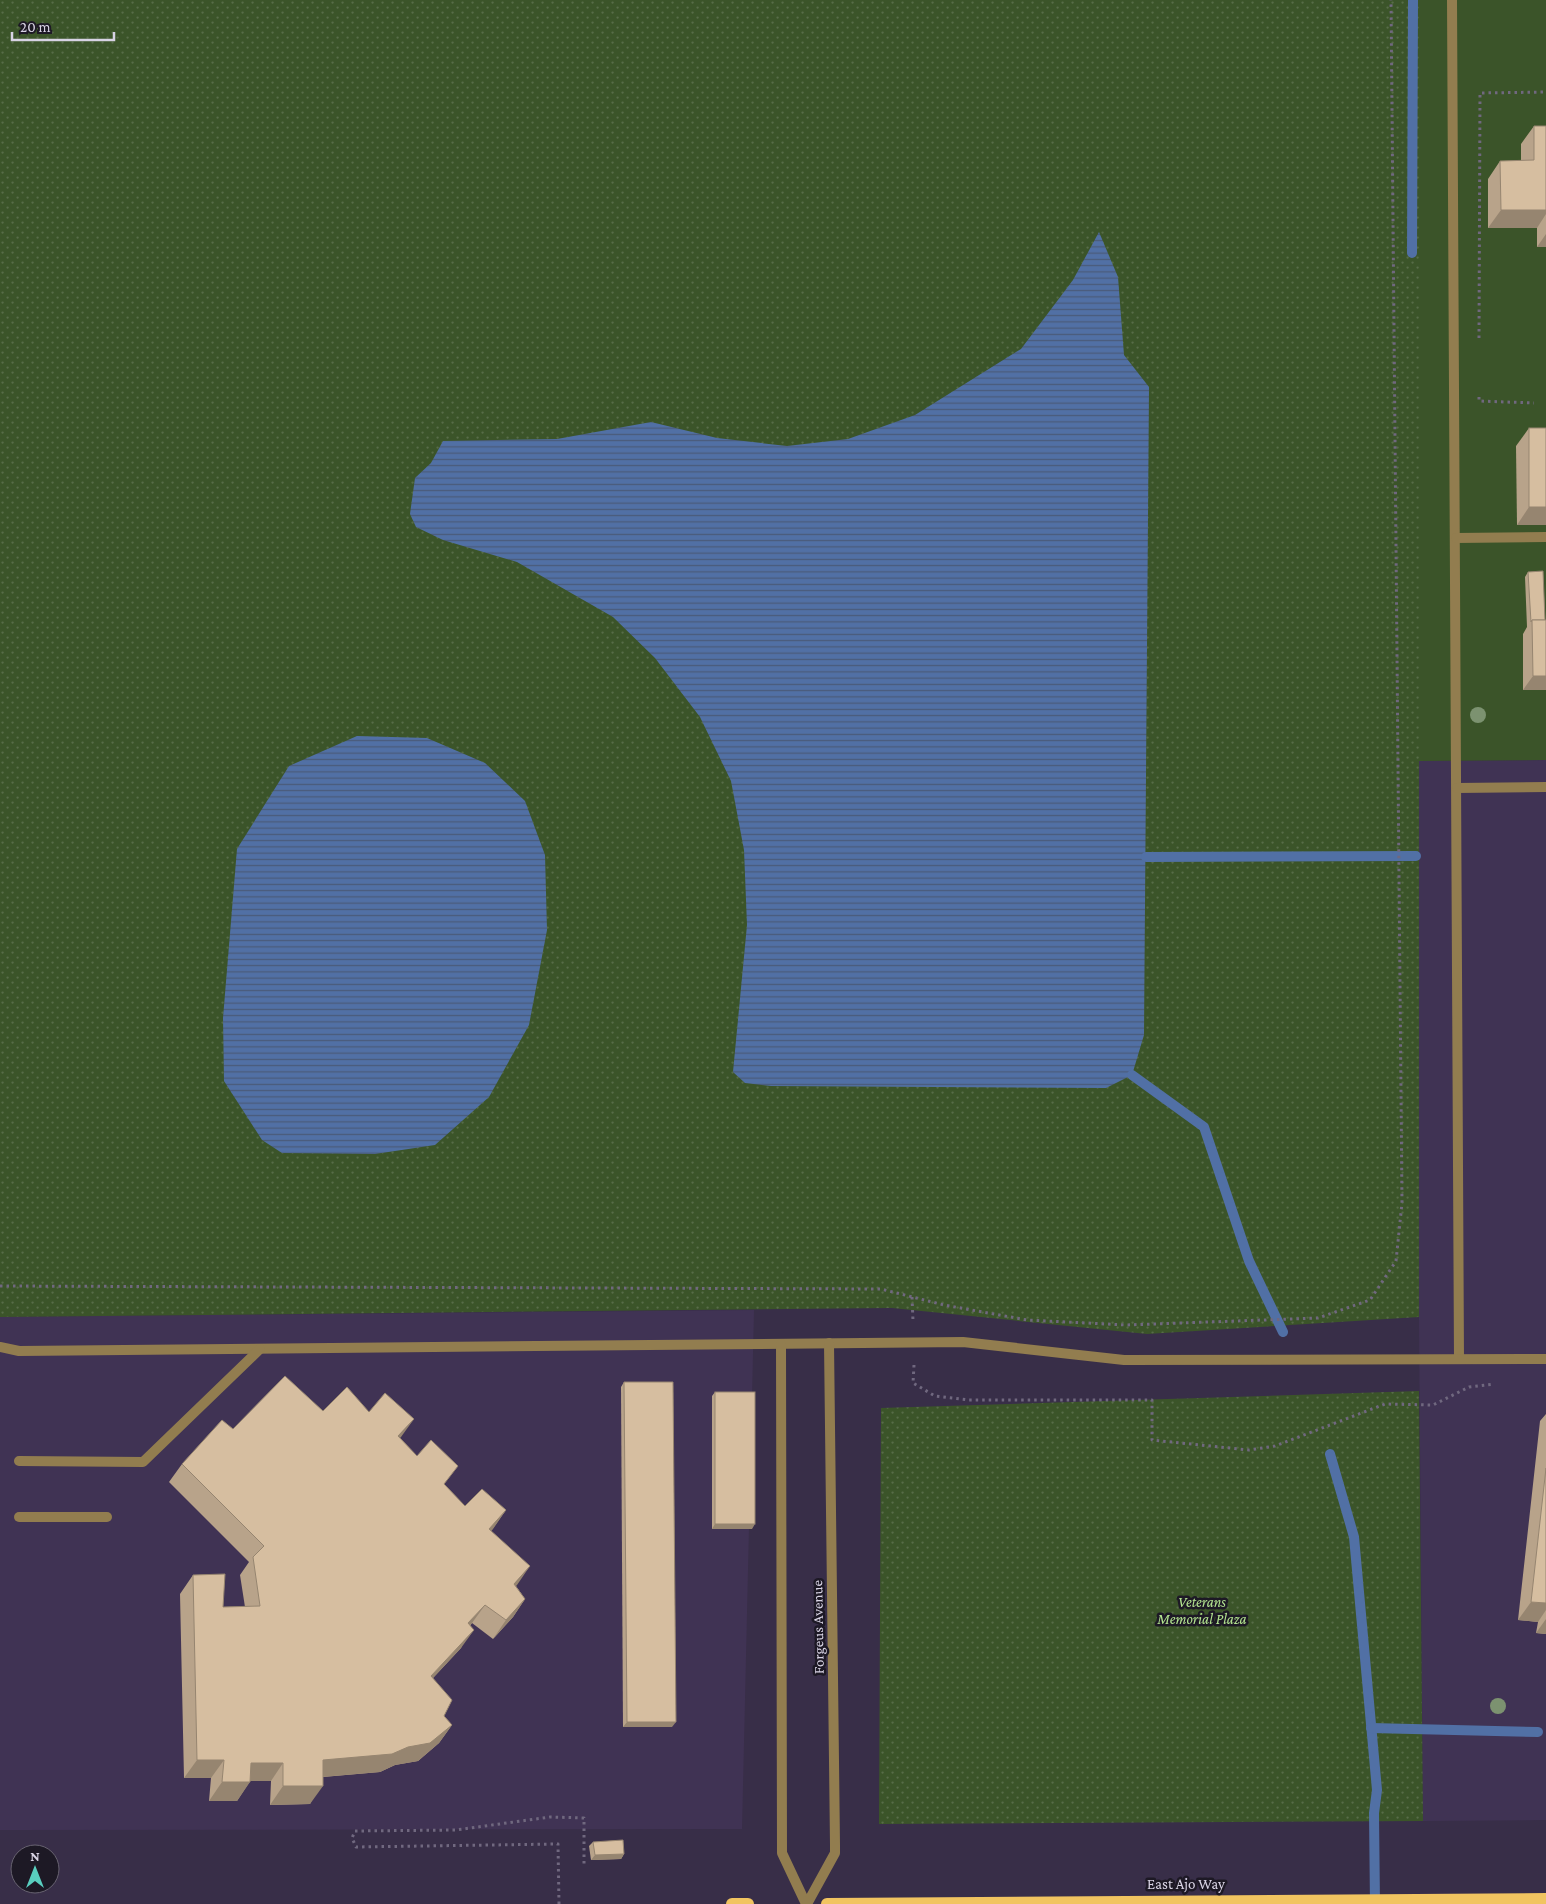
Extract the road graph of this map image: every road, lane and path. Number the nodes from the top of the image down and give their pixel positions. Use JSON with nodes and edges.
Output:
{"nodes":[{"id":1,"x":1392,"y":0,"type":"edge"},
{"id":2,"x":1452,"y":0,"type":"edge"},
{"id":3,"x":1546,"y":92,"type":"edge"},
{"id":4,"x":1479,"y":343,"type":"dead end"},
{"id":5,"x":1479,"y":391,"type":"dead end"},
{"id":6,"x":1534,"y":403,"type":"dead end"},
{"id":7,"x":1456,"y":538,"type":"junction"},
{"id":8,"x":1546,"y":538,"type":"edge"},
{"id":9,"x":1546,"y":787,"type":"edge"},
{"id":10,"x":1457,"y":788,"type":"junction"},
{"id":11,"x":0,"y":1286,"type":"edge"},
{"id":12,"x":912,"y":1296,"type":"junction"},
{"id":13,"x":914,"y":1342,"type":"junction"},
{"id":14,"x":829,"y":1343,"type":"junction"},
{"id":15,"x":781,"y":1344,"type":"junction"},
{"id":16,"x":0,"y":1347,"type":"edge"},
{"id":17,"x":260,"y":1349,"type":"junction"},
{"id":18,"x":1459,"y":1359,"type":"junction"},
{"id":19,"x":1546,"y":1359,"type":"edge"},
{"id":20,"x":1496,"y":1384,"type":"dead end"},
{"id":21,"x":19,"y":1461,"type":"dead end"},
{"id":22,"x":19,"y":1517,"type":"dead end"},
{"id":23,"x":107,"y":1517,"type":"dead end"},
{"id":24,"x":584,"y":1865,"type":"dead end"},
{"id":25,"x":1546,"y":1899,"type":"edge"},
{"id":26,"x":559,"y":1904,"type":"edge"},
{"id":27,"x":732,"y":1904,"type":"edge"},
{"id":28,"x":748,"y":1904,"type":"edge"},
{"id":29,"x":807,"y":1904,"type":"edge"},
{"id":30,"x":827,"y":1904,"type":"edge"}],
"edges":[{"from":1,"to":12,"type":"path"},
{"from":2,"to":7,"type":"street"},
{"from":3,"to":4,"type":"path"},
{"from":5,"to":6,"type":"path"},
{"from":7,"to":8,"type":"street"},
{"from":7,"to":10,"type":"street"},
{"from":9,"to":10,"type":"street"},
{"from":10,"to":18,"type":"street"},
{"from":11,"to":12,"type":"path"},
{"from":12,"to":13,"type":"path"},
{"from":13,"to":14,"type":"street"},
{"from":13,"to":18,"type":"street"},
{"from":13,"to":20,"type":"path"},
{"from":14,"to":15,"type":"street"},
{"from":14,"to":29,"type":"street","name":"Forgeus Avenue"},
{"from":15,"to":17,"type":"street"},
{"from":15,"to":29,"type":"street","name":"Forgeus Avenue"},
{"from":16,"to":17,"type":"street"},
{"from":17,"to":21,"type":"street"},
{"from":18,"to":19,"type":"street"},
{"from":22,"to":23,"type":"street"},
{"from":24,"to":26,"type":"path"},
{"from":25,"to":30,"type":"main road","name":"East Ajo Way"},
{"from":27,"to":28,"type":"main road"}]}
